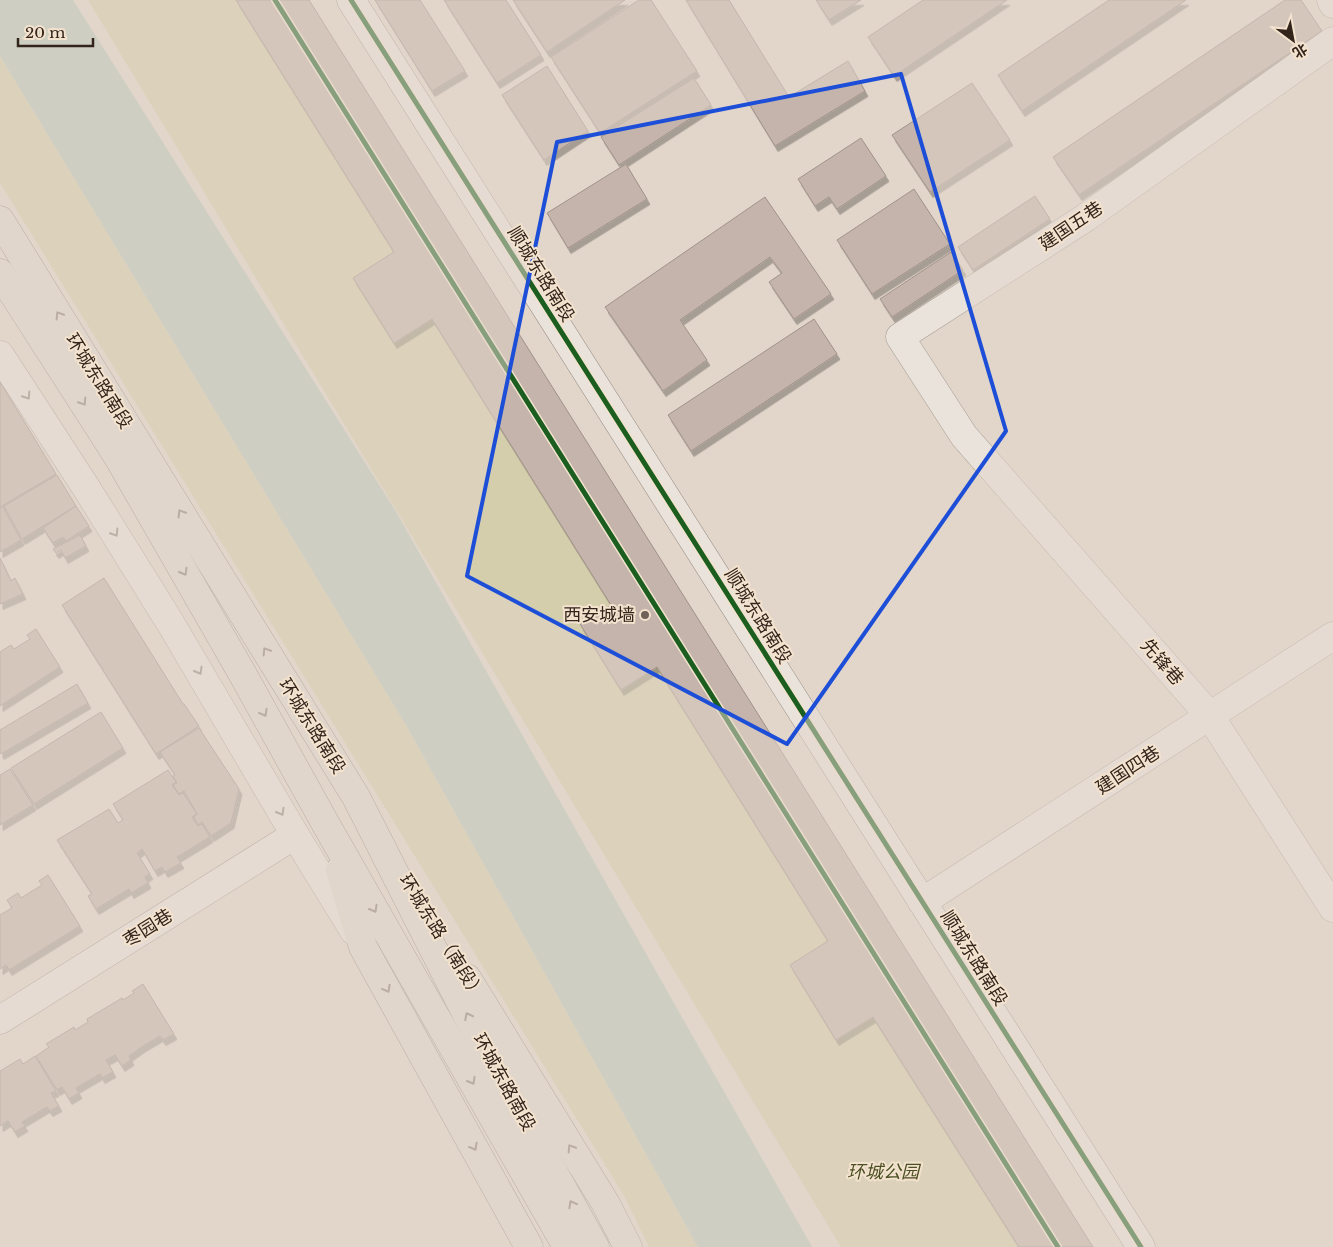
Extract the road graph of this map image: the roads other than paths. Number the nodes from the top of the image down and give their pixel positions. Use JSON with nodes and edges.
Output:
{"nodes":[{"id":1,"x":351,"y":0,"type":"edge"},
{"id":2,"x":1331,"y":0,"type":"edge"},
{"id":3,"x":1333,"y":4,"type":"edge"},
{"id":4,"x":1333,"y":41,"type":"edge"},
{"id":5,"x":0,"y":220,"type":"edge"},
{"id":6,"x":0,"y":273,"type":"edge"},
{"id":7,"x":0,"y":355,"type":"edge"},
{"id":8,"x":964,"y":436,"type":"joint"},
{"id":9,"x":1333,"y":636,"type":"edge"},
{"id":10,"x":1210,"y":716,"type":"junction"},
{"id":11,"x":356,"y":797,"type":"junction"},
{"id":12,"x":324,"y":821,"type":"junction"},
{"id":13,"x":295,"y":835,"type":"junction"},
{"id":14,"x":922,"y":902,"type":"junction"},
{"id":15,"x":1333,"y":908,"type":"edge"},
{"id":16,"x":363,"y":947,"type":"junction"},
{"id":17,"x":0,"y":1020,"type":"edge"},
{"id":18,"x":529,"y":1247,"type":"edge"},
{"id":19,"x":567,"y":1247,"type":"edge"},
{"id":20,"x":596,"y":1247,"type":"edge"},
{"id":21,"x":628,"y":1247,"type":"edge"},
{"id":22,"x":1141,"y":1247,"type":"edge"}],
"edges":[{"from":1,"to":14,"type":"street","name":"顺城东路南段"},
{"from":2,"to":3,"type":"street"},
{"from":4,"to":8,"type":"street","name":"建国五巷"},
{"from":11,"to":5,"type":"main road","name":"环城东路南段","one_way":true},
{"from":6,"to":12,"type":"main road","name":"环城东路南段","one_way":true},
{"from":7,"to":13,"type":"street","one_way":true},
{"from":8,"to":10,"type":"street","name":"先锋巷"},
{"from":9,"to":10,"type":"street","name":"建国四巷"},
{"from":10,"to":14,"type":"street","name":"建国四巷"},
{"from":10,"to":15,"type":"street","name":"先锋巷"},
{"from":20,"to":11,"type":"main road","name":"环城东路南段","one_way":true},
{"from":21,"to":11,"type":"main road","name":"环城东路（南段）","one_way":true},
{"from":12,"to":16,"type":"main road"},
{"from":12,"to":19,"type":"main road","name":"环城东路南段","one_way":true},
{"from":13,"to":16,"type":"street"},
{"from":13,"to":17,"type":"street","name":"枣园巷"},
{"from":14,"to":22,"type":"street","name":"顺城东路南段"},
{"from":16,"to":18,"type":"main road","one_way":true}]}
